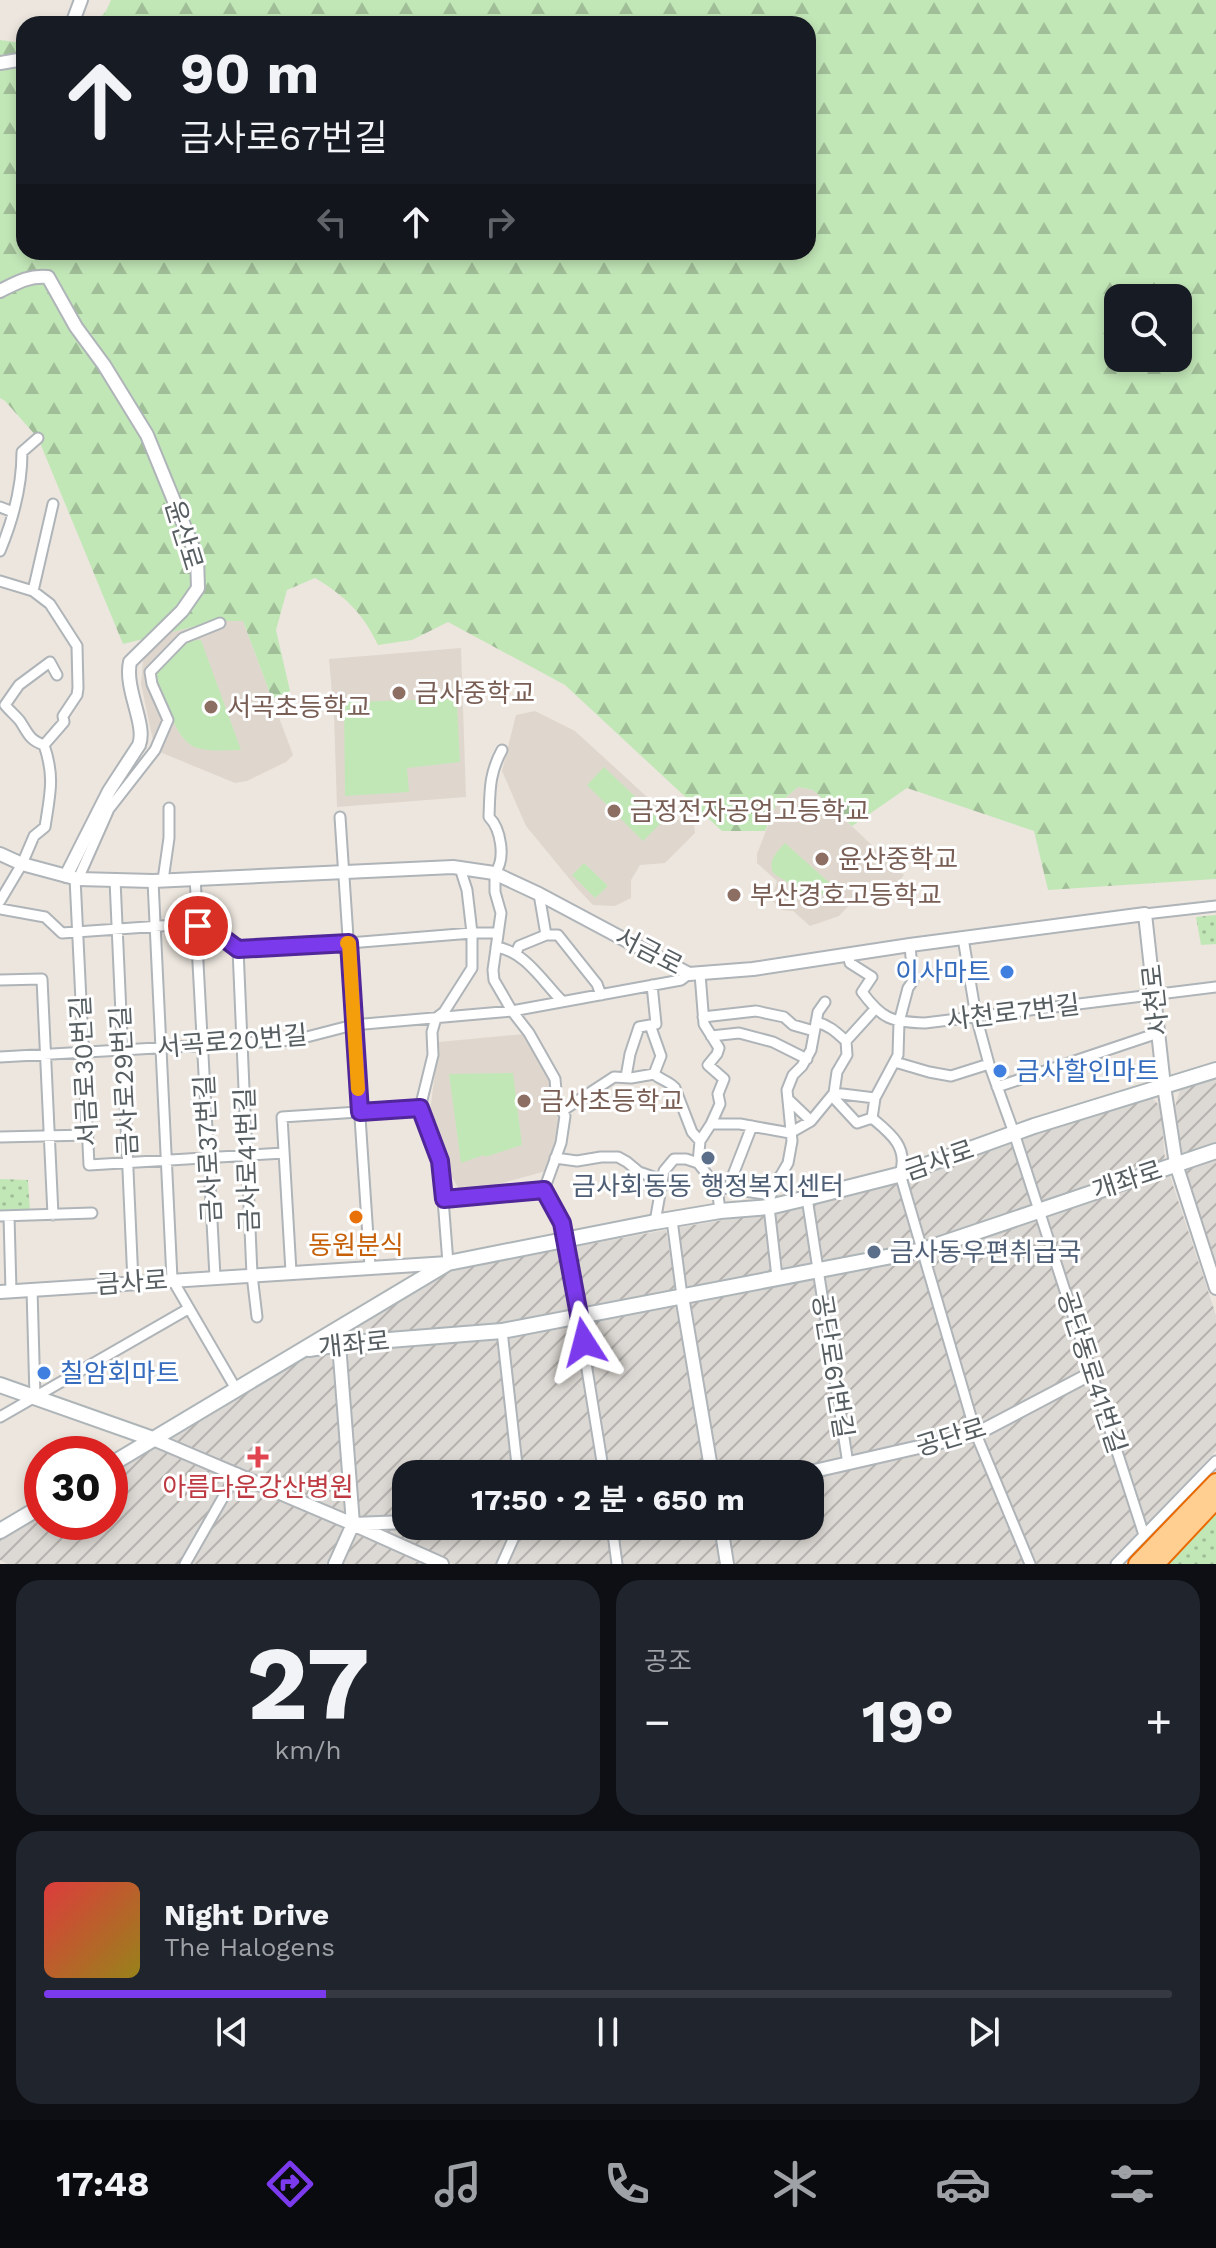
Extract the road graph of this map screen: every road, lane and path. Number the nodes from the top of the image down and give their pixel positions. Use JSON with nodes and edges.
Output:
{"nodes":[{"id":1,"x":0,"y":291,"type":"edge"},
{"id":2,"x":38,"y":438,"type":"dead end"},
{"id":3,"x":53,"y":504,"type":"dead end"},
{"id":4,"x":0,"y":507,"type":"edge"},
{"id":5,"x":13,"y":512,"type":"junction"},
{"id":6,"x":0,"y":551,"type":"edge"},
{"id":7,"x":0,"y":581,"type":"edge"},
{"id":8,"x":33,"y":591,"type":"junction"},
{"id":9,"x":220,"y":623,"type":"dead end"},
{"id":10,"x":57,"y":675,"type":"dead end"},
{"id":11,"x":2,"y":707,"type":"edge"},
{"id":12,"x":44,"y":745,"type":"junction"},
{"id":13,"x":502,"y":750,"type":"dead end"},
{"id":14,"x":169,"y":808,"type":"dead end"},
{"id":15,"x":340,"y":817,"type":"dead end"},
{"id":16,"x":0,"y":854,"type":"edge"},
{"id":17,"x":22,"y":864,"type":"junction"},
{"id":18,"x":460,"y":868,"type":"junction"},
{"id":19,"x":343,"y":870,"type":"junction"},
{"id":20,"x":495,"y":873,"type":"junction"},
{"id":21,"x":73,"y":878,"type":"junction"},
{"id":22,"x":195,"y":878,"type":"junction"},
{"id":23,"x":115,"y":880,"type":"junction"},
{"id":24,"x":158,"y":880,"type":"junction"},
{"id":25,"x":539,"y":894,"type":"junction"},
{"id":26,"x":0,"y":901,"type":"edge"},
{"id":27,"x":1216,"y":906,"type":"edge"},
{"id":28,"x":0,"y":909,"type":"edge"},
{"id":29,"x":1145,"y":914,"type":"junction"},
{"id":30,"x":197,"y":926,"type":"junction"},
{"id":31,"x":155,"y":927,"type":"junction"},
{"id":32,"x":117,"y":929,"type":"junction"},
{"id":33,"x":78,"y":932,"type":"junction"},
{"id":34,"x":472,"y":933,"type":"junction"},
{"id":35,"x":498,"y":933,"type":"junction"},
{"id":36,"x":546,"y":935,"type":"junction"},
{"id":37,"x":963,"y":938,"type":"junction"},
{"id":38,"x":349,"y":943,"type":"junction"},
{"id":39,"x":910,"y":945,"type":"junction"},
{"id":40,"x":496,"y":947,"type":"junction"},
{"id":41,"x":238,"y":949,"type":"junction"},
{"id":42,"x":516,"y":953,"type":"junction"},
{"id":43,"x":848,"y":954,"type":"junction"},
{"id":44,"x":42,"y":966,"type":"dead end"},
{"id":45,"x":695,"y":974,"type":"junction"},
{"id":46,"x":42,"y":979,"type":"junction"},
{"id":47,"x":0,"y":980,"type":"edge"},
{"id":48,"x":652,"y":985,"type":"junction"},
{"id":49,"x":1216,"y":987,"type":"edge"},
{"id":50,"x":1154,"y":994,"type":"junction"},
{"id":51,"x":601,"y":995,"type":"junction"},
{"id":52,"x":562,"y":1001,"type":"junction"},
{"id":53,"x":825,"y":1002,"type":"dead end"},
{"id":54,"x":875,"y":1009,"type":"junction"},
{"id":55,"x":512,"y":1011,"type":"junction"},
{"id":56,"x":976,"y":1016,"type":"junction"},
{"id":57,"x":703,"y":1017,"type":"junction"},
{"id":58,"x":436,"y":1018,"type":"junction"},
{"id":59,"x":899,"y":1022,"type":"junction"},
{"id":60,"x":653,"y":1024,"type":"junction"},
{"id":61,"x":353,"y":1025,"type":"junction"},
{"id":62,"x":815,"y":1026,"type":"junction"},
{"id":63,"x":1158,"y":1033,"type":"junction"},
{"id":64,"x":711,"y":1036,"type":"junction"},
{"id":65,"x":846,"y":1041,"type":"junction"},
{"id":66,"x":242,"y":1043,"type":"junction"},
{"id":67,"x":203,"y":1046,"type":"junction"},
{"id":68,"x":161,"y":1048,"type":"junction"},
{"id":69,"x":123,"y":1050,"type":"junction"},
{"id":70,"x":83,"y":1052,"type":"junction"},
{"id":71,"x":45,"y":1055,"type":"junction"},
{"id":72,"x":0,"y":1057,"type":"edge"},
{"id":73,"x":807,"y":1059,"type":"junction"},
{"id":74,"x":895,"y":1062,"type":"junction"},
{"id":75,"x":989,"y":1064,"type":"junction"},
{"id":76,"x":1216,"y":1070,"type":"edge"},
{"id":77,"x":654,"y":1074,"type":"junction"},
{"id":78,"x":626,"y":1077,"type":"junction"},
{"id":79,"x":1164,"y":1086,"type":"junction"},
{"id":80,"x":997,"y":1087,"type":"junction"},
{"id":81,"x":833,"y":1095,"type":"junction"},
{"id":82,"x":875,"y":1098,"type":"junction"},
{"id":83,"x":789,"y":1100,"type":"junction"},
{"id":84,"x":420,"y":1108,"type":"junction"},
{"id":85,"x":562,"y":1111,"type":"junction"},
{"id":86,"x":360,"y":1112,"type":"junction"},
{"id":87,"x":872,"y":1118,"type":"junction"},
{"id":88,"x":811,"y":1121,"type":"junction"},
{"id":89,"x":711,"y":1124,"type":"junction"},
{"id":90,"x":752,"y":1126,"type":"junction"},
{"id":91,"x":790,"y":1133,"type":"junction"},
{"id":92,"x":1014,"y":1133,"type":"junction"},
{"id":93,"x":88,"y":1135,"type":"junction"},
{"id":94,"x":49,"y":1136,"type":"junction"},
{"id":95,"x":0,"y":1137,"type":"edge"},
{"id":96,"x":700,"y":1141,"type":"junction"},
{"id":97,"x":1216,"y":1151,"type":"edge"},
{"id":98,"x":284,"y":1153,"type":"junction"},
{"id":99,"x":247,"y":1156,"type":"junction"},
{"id":100,"x":209,"y":1158,"type":"junction"},
{"id":101,"x":555,"y":1158,"type":"junction"},
{"id":102,"x":166,"y":1160,"type":"junction"},
{"id":103,"x":128,"y":1163,"type":"junction"},
{"id":104,"x":698,"y":1163,"type":"junction"},
{"id":105,"x":1176,"y":1164,"type":"junction"},
{"id":106,"x":900,"y":1174,"type":"junction"},
{"id":107,"x":662,"y":1180,"type":"junction"},
{"id":108,"x":717,"y":1187,"type":"junction"},
{"id":109,"x":730,"y":1188,"type":"junction"},
{"id":110,"x":544,"y":1190,"type":"junction"},
{"id":111,"x":807,"y":1198,"type":"junction"},
{"id":112,"x":444,"y":1199,"type":"junction"},
{"id":113,"x":770,"y":1201,"type":"junction"},
{"id":114,"x":1039,"y":1209,"type":"junction"},
{"id":115,"x":720,"y":1211,"type":"junction"},
{"id":116,"x":92,"y":1213,"type":"dead end"},
{"id":117,"x":53,"y":1215,"type":"junction"},
{"id":118,"x":4,"y":1216,"type":"edge"},
{"id":119,"x":672,"y":1220,"type":"junction"},
{"id":120,"x":655,"y":1222,"type":"junction"},
{"id":121,"x":566,"y":1240,"type":"junction"},
{"id":122,"x":923,"y":1250,"type":"junction"},
{"id":123,"x":448,"y":1263,"type":"junction"},
{"id":124,"x":400,"y":1266,"type":"junction"},
{"id":125,"x":370,"y":1267,"type":"junction"},
{"id":126,"x":817,"y":1269,"type":"junction"},
{"id":127,"x":291,"y":1272,"type":"junction"},
{"id":128,"x":252,"y":1275,"type":"junction"},
{"id":129,"x":215,"y":1277,"type":"junction"},
{"id":130,"x":777,"y":1277,"type":"junction"},
{"id":131,"x":172,"y":1279,"type":"junction"},
{"id":132,"x":133,"y":1282,"type":"junction"},
{"id":133,"x":407,"y":1287,"type":"junction"},
{"id":134,"x":1216,"y":1288,"type":"edge"},
{"id":135,"x":32,"y":1289,"type":"junction"},
{"id":136,"x":6,"y":1291,"type":"edge"},
{"id":137,"x":682,"y":1296,"type":"junction"},
{"id":138,"x":188,"y":1309,"type":"junction"},
{"id":139,"x":579,"y":1315,"type":"junction"},
{"id":140,"x":257,"y":1317,"type":"dead end"},
{"id":141,"x":502,"y":1331,"type":"junction"},
{"id":142,"x":336,"y":1337,"type":"junction"},
{"id":143,"x":1092,"y":1373,"type":"junction"},
{"id":144,"x":0,"y":1385,"type":"edge"},
{"id":145,"x":236,"y":1389,"type":"junction"},
{"id":146,"x":35,"y":1397,"type":"junction"},
{"id":147,"x":0,"y":1417,"type":"edge"},
{"id":148,"x":976,"y":1434,"type":"junction"},
{"id":149,"x":153,"y":1439,"type":"junction"},
{"id":150,"x":128,"y":1454,"type":"edge"},
{"id":151,"x":516,"y":1460,"type":"edge"},
{"id":152,"x":602,"y":1460,"type":"edge"},
{"id":153,"x":710,"y":1460,"type":"edge"},
{"id":154,"x":1216,"y":1461,"type":"edge"},
{"id":155,"x":848,"y":1464,"type":"junction"},
{"id":156,"x":824,"y":1469,"type":"edge"},
{"id":157,"x":237,"y":1473,"type":"junction"},
{"id":158,"x":1216,"y":1482,"type":"edge"},
{"id":159,"x":1216,"y":1500,"type":"edge"},
{"id":160,"x":24,"y":1517,"type":"edge"},
{"id":161,"x":392,"y":1523,"type":"edge"},
{"id":162,"x":353,"y":1524,"type":"junction"},
{"id":163,"x":0,"y":1531,"type":"edge"},
{"id":164,"x":1144,"y":1535,"type":"junction"},
{"id":165,"x":513,"y":1540,"type":"edge"},
{"id":166,"x":614,"y":1540,"type":"edge"},
{"id":167,"x":723,"y":1540,"type":"edge"},
{"id":168,"x":185,"y":1564,"type":"edge"},
{"id":169,"x":335,"y":1564,"type":"edge"},
{"id":170,"x":442,"y":1564,"type":"edge"},
{"id":171,"x":502,"y":1564,"type":"edge"},
{"id":172,"x":617,"y":1564,"type":"edge"},
{"id":173,"x":727,"y":1564,"type":"edge"},
{"id":174,"x":1030,"y":1564,"type":"edge"},
{"id":175,"x":1116,"y":1564,"type":"edge"},
{"id":176,"x":1137,"y":1564,"type":"edge"},
{"id":177,"x":1156,"y":1564,"type":"edge"}],
"edges":[{"from":1,"to":21,"type":"street","name":"윤산로"},
{"from":2,"to":5,"type":"street"},
{"from":3,"to":8,"type":"street"},
{"from":4,"to":5,"type":"street"},
{"from":5,"to":6,"type":"street"},
{"from":7,"to":8,"type":"street"},
{"from":8,"to":12,"type":"street"},
{"from":9,"to":21,"type":"street"},
{"from":10,"to":11,"type":"street"},
{"from":11,"to":12,"type":"street"},
{"from":12,"to":17,"type":"street"},
{"from":13,"to":20,"type":"street"},
{"from":14,"to":24,"type":"street"},
{"from":15,"to":19,"type":"street"},
{"from":16,"to":17,"type":"street","name":"서금로"},
{"from":17,"to":21,"type":"street","name":"서금로"},
{"from":17,"to":26,"type":"street"},
{"from":18,"to":19,"type":"street","name":"서금로"},
{"from":18,"to":20,"type":"street","name":"서금로"},
{"from":18,"to":34,"type":"street"},
{"from":19,"to":22,"type":"street","name":"서금로"},
{"from":19,"to":38,"type":"street"},
{"from":20,"to":25,"type":"street","name":"서금로"},
{"from":20,"to":35,"type":"street"},
{"from":21,"to":23,"type":"street","name":"서금로"},
{"from":21,"to":33,"type":"street","name":"서금로30번길"},
{"from":22,"to":24,"type":"street","name":"서금로"},
{"from":22,"to":30,"type":"street","name":"금사로37번길"},
{"from":23,"to":24,"type":"street","name":"서금로"},
{"from":23,"to":32,"type":"street","name":"금사로29번길"},
{"from":24,"to":31,"type":"street"},
{"from":25,"to":36,"type":"street"},
{"from":25,"to":45,"type":"street","name":"서금로"},
{"from":27,"to":29,"type":"street"},
{"from":28,"to":33,"type":"street"},
{"from":29,"to":37,"type":"street","name":"서금로"},
{"from":29,"to":50,"type":"street","name":"사천로"},
{"from":30,"to":31,"type":"street"},
{"from":30,"to":41,"type":"street"},
{"from":30,"to":67,"type":"street","name":"금사로37번길"},
{"from":31,"to":32,"type":"street"},
{"from":31,"to":68,"type":"street"},
{"from":32,"to":33,"type":"street"},
{"from":32,"to":69,"type":"street","name":"금사로29번길"},
{"from":33,"to":70,"type":"street","name":"서금로30번길"},
{"from":34,"to":35,"type":"street"},
{"from":34,"to":38,"type":"street"},
{"from":34,"to":58,"type":"street"},
{"from":35,"to":40,"type":"street"},
{"from":36,"to":42,"type":"street"},
{"from":36,"to":51,"type":"street"},
{"from":37,"to":39,"type":"street","name":"서금로"},
{"from":37,"to":56,"type":"street"},
{"from":38,"to":41,"type":"street"},
{"from":38,"to":61,"type":"street"},
{"from":39,"to":43,"type":"street","name":"서금로"},
{"from":39,"to":59,"type":"street"},
{"from":40,"to":42,"type":"street"},
{"from":40,"to":55,"type":"street"},
{"from":41,"to":66,"type":"street","name":"금사로41번길"},
{"from":42,"to":52,"type":"street"},
{"from":43,"to":45,"type":"street","name":"서금로"},
{"from":43,"to":54,"type":"street"},
{"from":44,"to":46,"type":"street"},
{"from":45,"to":48,"type":"street","name":"서곡로20번길"},
{"from":45,"to":57,"type":"street"},
{"from":46,"to":47,"type":"street"},
{"from":46,"to":71,"type":"street"},
{"from":48,"to":51,"type":"street","name":"서곡로20번길"},
{"from":48,"to":60,"type":"street"},
{"from":49,"to":50,"type":"street","name":"사천로7번길"},
{"from":50,"to":56,"type":"street","name":"사천로7번길"},
{"from":50,"to":63,"type":"street","name":"사천로"},
{"from":51,"to":52,"type":"street","name":"서곡로20번길"},
{"from":52,"to":55,"type":"street","name":"서곡로20번길"},
{"from":53,"to":62,"type":"street"},
{"from":54,"to":59,"type":"street","name":"사천로7번길"},
{"from":54,"to":65,"type":"street"},
{"from":55,"to":58,"type":"street","name":"서곡로20번길"},
{"from":55,"to":85,"type":"street"},
{"from":56,"to":59,"type":"street","name":"사천로7번길"},
{"from":56,"to":75,"type":"street"},
{"from":57,"to":62,"type":"street"},
{"from":57,"to":64,"type":"street"},
{"from":58,"to":61,"type":"street","name":"서곡로20번길"},
{"from":58,"to":84,"type":"street"},
{"from":59,"to":74,"type":"street"},
{"from":60,"to":77,"type":"street"},
{"from":60,"to":78,"type":"street"},
{"from":61,"to":66,"type":"street","name":"서곡로20번길"},
{"from":61,"to":86,"type":"street"},
{"from":62,"to":65,"type":"street"},
{"from":62,"to":73,"type":"street"},
{"from":63,"to":79,"type":"street","name":"사천로"},
{"from":63,"to":80,"type":"street"},
{"from":64,"to":73,"type":"street"},
{"from":64,"to":89,"type":"street"},
{"from":65,"to":81,"type":"street"},
{"from":66,"to":67,"type":"street","name":"서곡로20번길"},
{"from":66,"to":99,"type":"street","name":"금사로41번길"},
{"from":67,"to":68,"type":"street","name":"서곡로20번길"},
{"from":67,"to":100,"type":"street","name":"금사로37번길"},
{"from":68,"to":69,"type":"street","name":"서곡로20번길"},
{"from":68,"to":102,"type":"street"},
{"from":69,"to":70,"type":"street","name":"서곡로20번길"},
{"from":69,"to":103,"type":"street","name":"금사로29번길"},
{"from":70,"to":71,"type":"street","name":"서곡로20번길"},
{"from":70,"to":93,"type":"street","name":"서금로30번길"},
{"from":71,"to":72,"type":"street","name":"서곡로20번길"},
{"from":71,"to":94,"type":"street"},
{"from":73,"to":83,"type":"street"},
{"from":74,"to":75,"type":"street"},
{"from":74,"to":82,"type":"street"},
{"from":75,"to":80,"type":"street"},
{"from":76,"to":79,"type":"main road","name":"금사로"},
{"from":77,"to":78,"type":"street"},
{"from":77,"to":96,"type":"street"},
{"from":78,"to":85,"type":"street"},
{"from":79,"to":92,"type":"main road","name":"금사로"},
{"from":79,"to":105,"type":"street","name":"사천로"},
{"from":80,"to":92,"type":"street"},
{"from":81,"to":82,"type":"street"},
{"from":81,"to":87,"type":"street"},
{"from":81,"to":88,"type":"street"},
{"from":82,"to":87,"type":"street"},
{"from":83,"to":88,"type":"street"},
{"from":83,"to":91,"type":"street"},
{"from":84,"to":86,"type":"street"},
{"from":84,"to":112,"type":"street"},
{"from":85,"to":101,"type":"street"},
{"from":86,"to":98,"type":"street"},
{"from":86,"to":125,"type":"street"},
{"from":87,"to":106,"type":"street"},
{"from":88,"to":91,"type":"street"},
{"from":89,"to":90,"type":"street"},
{"from":89,"to":96,"type":"street"},
{"from":90,"to":91,"type":"street"},
{"from":90,"to":109,"type":"street"},
{"from":91,"to":113,"type":"street"},
{"from":92,"to":106,"type":"main road","name":"금사로"},
{"from":92,"to":114,"type":"street"},
{"from":93,"to":94,"type":"street"},
{"from":93,"to":103,"type":"street","name":"서금로30번길"},
{"from":94,"to":95,"type":"street"},
{"from":94,"to":117,"type":"street"},
{"from":96,"to":104,"type":"street"},
{"from":97,"to":105,"type":"main road","name":"개좌로"},
{"from":98,"to":99,"type":"street","name":"서금로30번길"},
{"from":98,"to":127,"type":"street"},
{"from":99,"to":100,"type":"street","name":"서금로30번길"},
{"from":99,"to":128,"type":"street","name":"금사로41번길"},
{"from":100,"to":102,"type":"street","name":"서금로30번길"},
{"from":100,"to":129,"type":"street","name":"금사로37번길"},
{"from":101,"to":107,"type":"street"},
{"from":101,"to":110,"type":"street"},
{"from":102,"to":103,"type":"street","name":"서금로30번길"},
{"from":102,"to":131,"type":"street"},
{"from":103,"to":132,"type":"street","name":"금사로29번길"},
{"from":104,"to":107,"type":"street"},
{"from":104,"to":108,"type":"street"},
{"from":105,"to":114,"type":"main road","name":"개좌로"},
{"from":105,"to":134,"type":"street","name":"사천로"},
{"from":106,"to":111,"type":"main road","name":"금사로"},
{"from":106,"to":122,"type":"street"},
{"from":107,"to":120,"type":"street"},
{"from":108,"to":109,"type":"street"},
{"from":108,"to":115,"type":"street"},
{"from":109,"to":113,"type":"street"},
{"from":110,"to":112,"type":"street"},
{"from":110,"to":121,"type":"street"},
{"from":111,"to":113,"type":"main road","name":"금사로"},
{"from":111,"to":126,"type":"street"},
{"from":112,"to":123,"type":"street"},
{"from":113,"to":115,"type":"main road","name":"금사로"},
{"from":113,"to":130,"type":"street"},
{"from":114,"to":122,"type":"main road","name":"개좌로"},
{"from":114,"to":143,"type":"street","name":"공단동로41번길"},
{"from":115,"to":119,"type":"main road","name":"금사로"},
{"from":116,"to":117,"type":"street"},
{"from":117,"to":118,"type":"street"},
{"from":118,"to":136,"type":"street","name":"금사로"},
{"from":119,"to":120,"type":"main road","name":"금사로"},
{"from":119,"to":137,"type":"street"},
{"from":120,"to":121,"type":"main road","name":"금사로"},
{"from":121,"to":123,"type":"main road","name":"금사로"},
{"from":121,"to":139,"type":"street"},
{"from":122,"to":126,"type":"main road","name":"개좌로"},
{"from":122,"to":148,"type":"street"},
{"from":123,"to":124,"type":"street","name":"금사로"},
{"from":123,"to":133,"type":"main road","name":"금사로"},
{"from":124,"to":125,"type":"street","name":"금사로"},
{"from":124,"to":133,"type":"street"},
{"from":125,"to":127,"type":"street","name":"금사로"},
{"from":126,"to":130,"type":"main road","name":"개좌로"},
{"from":126,"to":155,"type":"street","name":"공단로61번길"},
{"from":127,"to":128,"type":"street","name":"금사로"},
{"from":128,"to":129,"type":"street","name":"금사로"},
{"from":128,"to":140,"type":"street"},
{"from":129,"to":131,"type":"street","name":"금사로"},
{"from":130,"to":137,"type":"main road","name":"개좌로"},
{"from":131,"to":132,"type":"street","name":"금사로"},
{"from":131,"to":138,"type":"street"},
{"from":132,"to":135,"type":"street","name":"금사로"},
{"from":133,"to":142,"type":"main road","name":"금사로"},
{"from":135,"to":136,"type":"street","name":"금사로"},
{"from":135,"to":146,"type":"street"},
{"from":137,"to":139,"type":"main road","name":"개좌로"},
{"from":137,"to":153,"type":"street"},
{"from":138,"to":145,"type":"street"},
{"from":138,"to":146,"type":"street"},
{"from":139,"to":141,"type":"main road","name":"개좌로"},
{"from":139,"to":152,"type":"street"},
{"from":141,"to":142,"type":"main road","name":"개좌로"},
{"from":141,"to":151,"type":"street"},
{"from":142,"to":145,"type":"main road","name":"개좌로"},
{"from":142,"to":162,"type":"street"},
{"from":143,"to":148,"type":"street","name":"공단로"},
{"from":143,"to":164,"type":"street","name":"공단동로41번길"},
{"from":144,"to":146,"type":"main road"},
{"from":145,"to":149,"type":"main road","name":"개좌로"},
{"from":146,"to":147,"type":"street"},
{"from":146,"to":149,"type":"main road"},
{"from":148,"to":155,"type":"street","name":"공단로"},
{"from":148,"to":174,"type":"street"},
{"from":149,"to":150,"type":"main road","name":"개좌로"},
{"from":149,"to":157,"type":"street"},
{"from":154,"to":164,"type":"street"},
{"from":155,"to":156,"type":"street","name":"공단로"},
{"from":157,"to":162,"type":"street"},
{"from":157,"to":168,"type":"street"},
{"from":158,"to":176,"type":"highway"},
{"from":159,"to":177,"type":"highway"},
{"from":160,"to":163,"type":"main road"},
{"from":161,"to":162,"type":"street"},
{"from":162,"to":169,"type":"street"},
{"from":162,"to":170,"type":"street"},
{"from":164,"to":175,"type":"street"},
{"from":165,"to":171,"type":"street"},
{"from":166,"to":172,"type":"street"},
{"from":167,"to":173,"type":"street"}]}
